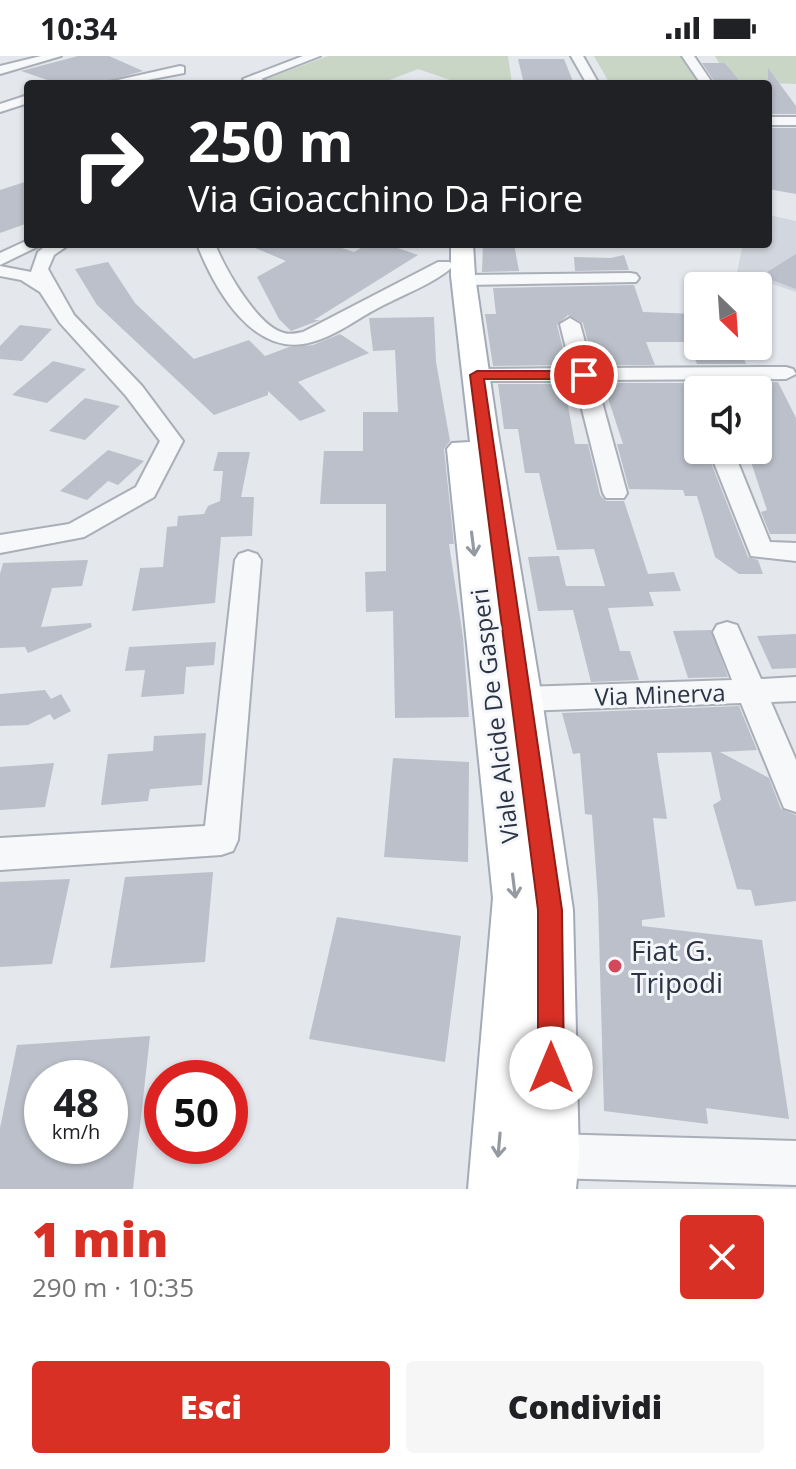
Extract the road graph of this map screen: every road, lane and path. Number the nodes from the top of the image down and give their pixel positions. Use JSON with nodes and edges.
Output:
{"nodes":[{"id":1,"x":55,"y":56,"type":"edge"},
{"id":2,"x":314,"y":56,"type":"edge"},
{"id":3,"x":688,"y":56,"type":"edge"},
{"id":4,"x":572,"y":58,"type":"edge"},
{"id":5,"x":0,"y":70,"type":"edge"},
{"id":6,"x":180,"y":70,"type":"dead end"},
{"id":7,"x":127,"y":80,"type":"edge"},
{"id":8,"x":252,"y":80,"type":"edge"},
{"id":9,"x":577,"y":80,"type":"edge"},
{"id":10,"x":590,"y":80,"type":"edge"},
{"id":11,"x":704,"y":80,"type":"edge"},
{"id":12,"x":24,"y":100,"type":"edge"},
{"id":13,"x":772,"y":106,"type":"edge"},
{"id":14,"x":796,"y":107,"type":"edge"},
{"id":15,"x":0,"y":108,"type":"edge"},
{"id":16,"x":772,"y":121,"type":"edge"},
{"id":17,"x":796,"y":121,"type":"edge"},
{"id":18,"x":26,"y":248,"type":"edge"},
{"id":19,"x":28,"y":248,"type":"edge"},
{"id":20,"x":54,"y":248,"type":"edge"},
{"id":21,"x":207,"y":248,"type":"edge"},
{"id":22,"x":454,"y":258,"type":"edge"},
{"id":23,"x":0,"y":260,"type":"edge"},
{"id":24,"x":0,"y":271,"type":"edge"},
{"id":25,"x":630,"y":278,"type":"dead end"},
{"id":26,"x":36,"y":282,"type":"junction"},
{"id":27,"x":570,"y":324,"type":"dead end"},
{"id":28,"x":786,"y":373,"type":"dead end"},
{"id":29,"x":477,"y":375,"type":"junction"},
{"id":30,"x":584,"y":375,"type":"junction"},
{"id":31,"x":759,"y":376,"type":"edge"},
{"id":32,"x":684,"y":382,"type":"edge"},
{"id":33,"x":726,"y":464,"type":"edge"},
{"id":34,"x":615,"y":493,"type":"dead end"},
{"id":35,"x":0,"y":544,"type":"edge"},
{"id":36,"x":796,"y":552,"type":"edge"},
{"id":37,"x":248,"y":560,"type":"dead end"},
{"id":38,"x":727,"y":632,"type":"dead end"},
{"id":39,"x":796,"y":689,"type":"edge"},
{"id":40,"x":751,"y":690,"type":"junction"},
{"id":41,"x":523,"y":699,"type":"junction"},
{"id":42,"x":796,"y":798,"type":"edge"},
{"id":43,"x":0,"y":854,"type":"edge"},
{"id":44,"x":796,"y":1163,"type":"edge"},
{"id":45,"x":550,"y":1172,"type":"edge"},
{"id":46,"x":496,"y":1189,"type":"edge"}],
"edges":[{"from":1,"to":5,"type":"street"},
{"from":2,"to":8,"type":"street"},
{"from":3,"to":11,"type":"street"},
{"from":4,"to":9,"type":"street"},
{"from":4,"to":10,"type":"street"},
{"from":6,"to":7,"type":"street"},
{"from":12,"to":15,"type":"street"},
{"from":13,"to":14,"type":"street"},
{"from":16,"to":17,"type":"street"},
{"from":18,"to":23,"type":"street"},
{"from":19,"to":26,"type":"street"},
{"from":20,"to":26,"type":"street"},
{"from":21,"to":22,"type":"street"},
{"from":22,"to":25,"type":"street"},
{"from":22,"to":29,"type":"main road","name":"Viale Alcide De Gasperi"},
{"from":22,"to":46,"type":"main road","name":"Viale Alcide De Gasperi","one_way":true},
{"from":24,"to":26,"type":"street"},
{"from":26,"to":35,"type":"street"},
{"from":27,"to":30,"type":"street"},
{"from":28,"to":31,"type":"street"},
{"from":29,"to":30,"type":"street"},
{"from":29,"to":41,"type":"main road","name":"Viale Alcide De Gasperi"},
{"from":30,"to":32,"type":"street"},
{"from":30,"to":34,"type":"street"},
{"from":33,"to":36,"type":"street"},
{"from":37,"to":43,"type":"street"},
{"from":38,"to":40,"type":"street"},
{"from":39,"to":40,"type":"street","name":"Via Minerva"},
{"from":40,"to":41,"type":"street","name":"Via Minerva"},
{"from":40,"to":42,"type":"street"},
{"from":41,"to":45,"type":"main road","name":"Viale Alcide De Gasperi"},
{"from":44,"to":45,"type":"street"}]}
